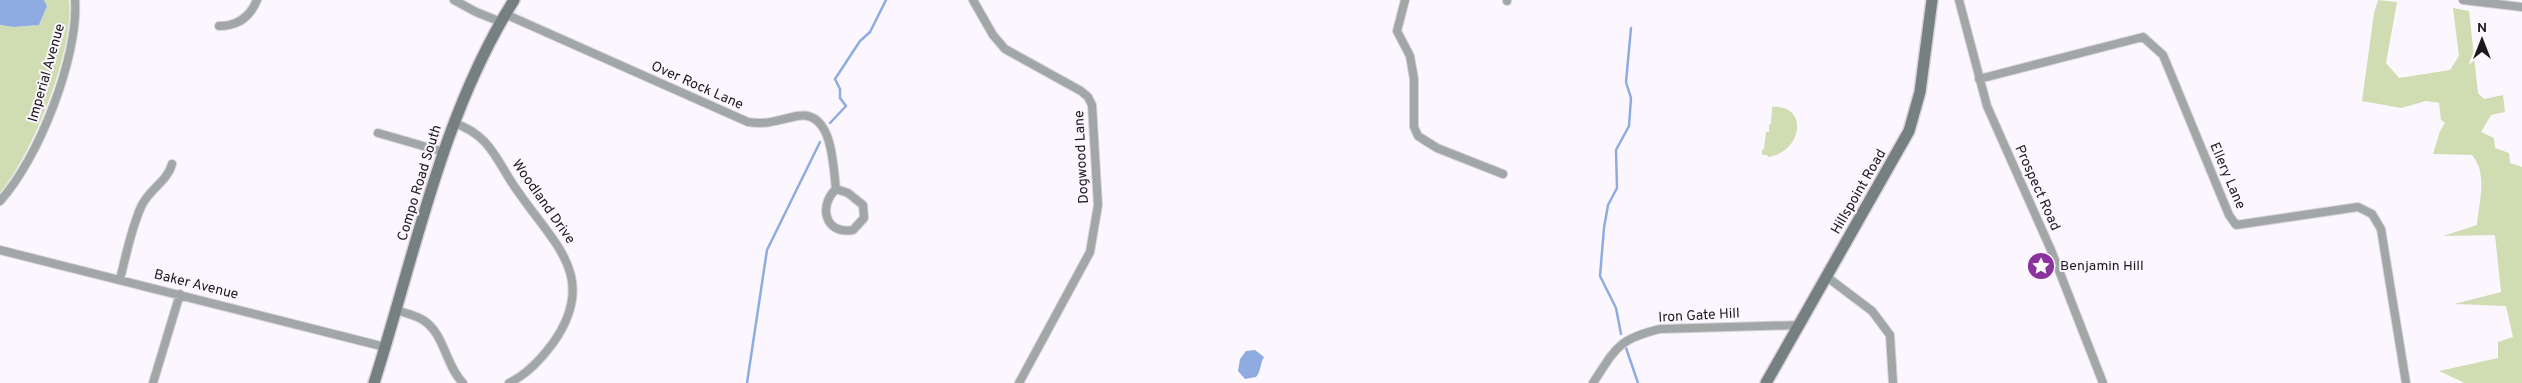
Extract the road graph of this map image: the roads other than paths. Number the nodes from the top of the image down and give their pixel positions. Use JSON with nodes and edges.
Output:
{"nodes":[{"id":1,"x":75,"y":0,"type":"edge"},
{"id":2,"x":258,"y":0,"type":"edge"},
{"id":3,"x":454,"y":0,"type":"edge"},
{"id":4,"x":514,"y":0,"type":"edge"},
{"id":5,"x":973,"y":0,"type":"edge"},
{"id":6,"x":1405,"y":0,"type":"edge"},
{"id":7,"x":1932,"y":0,"type":"edge"},
{"id":8,"x":1959,"y":0,"type":"edge"},
{"id":9,"x":2463,"y":0,"type":"edge"},
{"id":10,"x":2522,"y":7,"type":"edge"},
{"id":11,"x":503,"y":18,"type":"junction"},
{"id":12,"x":219,"y":26,"type":"dead end"},
{"id":13,"x":1979,"y":79,"type":"junction"},
{"id":14,"x":454,"y":123,"type":"junction"},
{"id":15,"x":378,"y":134,"type":"dead end"},
{"id":16,"x":444,"y":152,"type":"junction"},
{"id":17,"x":172,"y":164,"type":"dead end"},
{"id":18,"x":1503,"y":174,"type":"dead end"},
{"id":19,"x":836,"y":189,"type":"junction"},
{"id":20,"x":0,"y":201,"type":"edge"},
{"id":21,"x":0,"y":250,"type":"edge"},
{"id":22,"x":1827,"y":278,"type":"junction"},
{"id":23,"x":120,"y":279,"type":"junction"},
{"id":24,"x":180,"y":294,"type":"junction"},
{"id":25,"x":396,"y":310,"type":"junction"},
{"id":26,"x":1800,"y":325,"type":"junction"},
{"id":27,"x":385,"y":347,"type":"junction"},
{"id":28,"x":153,"y":383,"type":"edge"},
{"id":29,"x":374,"y":383,"type":"edge"},
{"id":30,"x":463,"y":383,"type":"edge"},
{"id":31,"x":509,"y":383,"type":"edge"},
{"id":32,"x":1019,"y":383,"type":"edge"},
{"id":33,"x":1593,"y":383,"type":"edge"},
{"id":34,"x":1766,"y":383,"type":"edge"},
{"id":35,"x":1893,"y":383,"type":"edge"},
{"id":36,"x":2103,"y":383,"type":"edge"},
{"id":37,"x":2406,"y":383,"type":"edge"}],
"edges":[{"from":1,"to":20,"type":"street","name":"Imperial Avenue"},
{"from":2,"to":12,"type":"street"},
{"from":3,"to":11,"type":"street"},
{"from":4,"to":11,"type":"street","name":"Compo Road South"},
{"from":5,"to":32,"type":"street","name":"Dogwood Lane"},
{"from":6,"to":18,"type":"street"},
{"from":7,"to":22,"type":"street","name":"Hillspoint Road"},
{"from":8,"to":13,"type":"street","name":"Prospect Road"},
{"from":9,"to":10,"type":"street"},
{"from":11,"to":14,"type":"street","name":"Compo Road South"},
{"from":11,"to":19,"type":"street","name":"Over Rock Lane"},
{"from":13,"to":36,"type":"street","name":"Prospect Road"},
{"from":13,"to":37,"type":"street","name":"Ellery Lane"},
{"from":14,"to":16,"type":"street","name":"Compo Road South"},
{"from":14,"to":31,"type":"street","name":"Woodland Drive"},
{"from":15,"to":16,"type":"street"},
{"from":16,"to":25,"type":"street","name":"Compo Road South"},
{"from":17,"to":23,"type":"street"},
{"from":19,"to":19,"type":"street"},
{"from":21,"to":23,"type":"street","name":"Baker Avenue"},
{"from":22,"to":26,"type":"street","name":"Hillspoint Road"},
{"from":22,"to":35,"type":"street"},
{"from":23,"to":24,"type":"street","name":"Baker Avenue"},
{"from":24,"to":27,"type":"street","name":"Baker Avenue"},
{"from":24,"to":28,"type":"street"},
{"from":25,"to":27,"type":"street","name":"Compo Road South"},
{"from":25,"to":30,"type":"street"},
{"from":26,"to":33,"type":"street","name":"Iron Gate Hill"},
{"from":26,"to":34,"type":"street","name":"Hillspoint Road"},
{"from":27,"to":29,"type":"street","name":"Compo Road South"}]}
